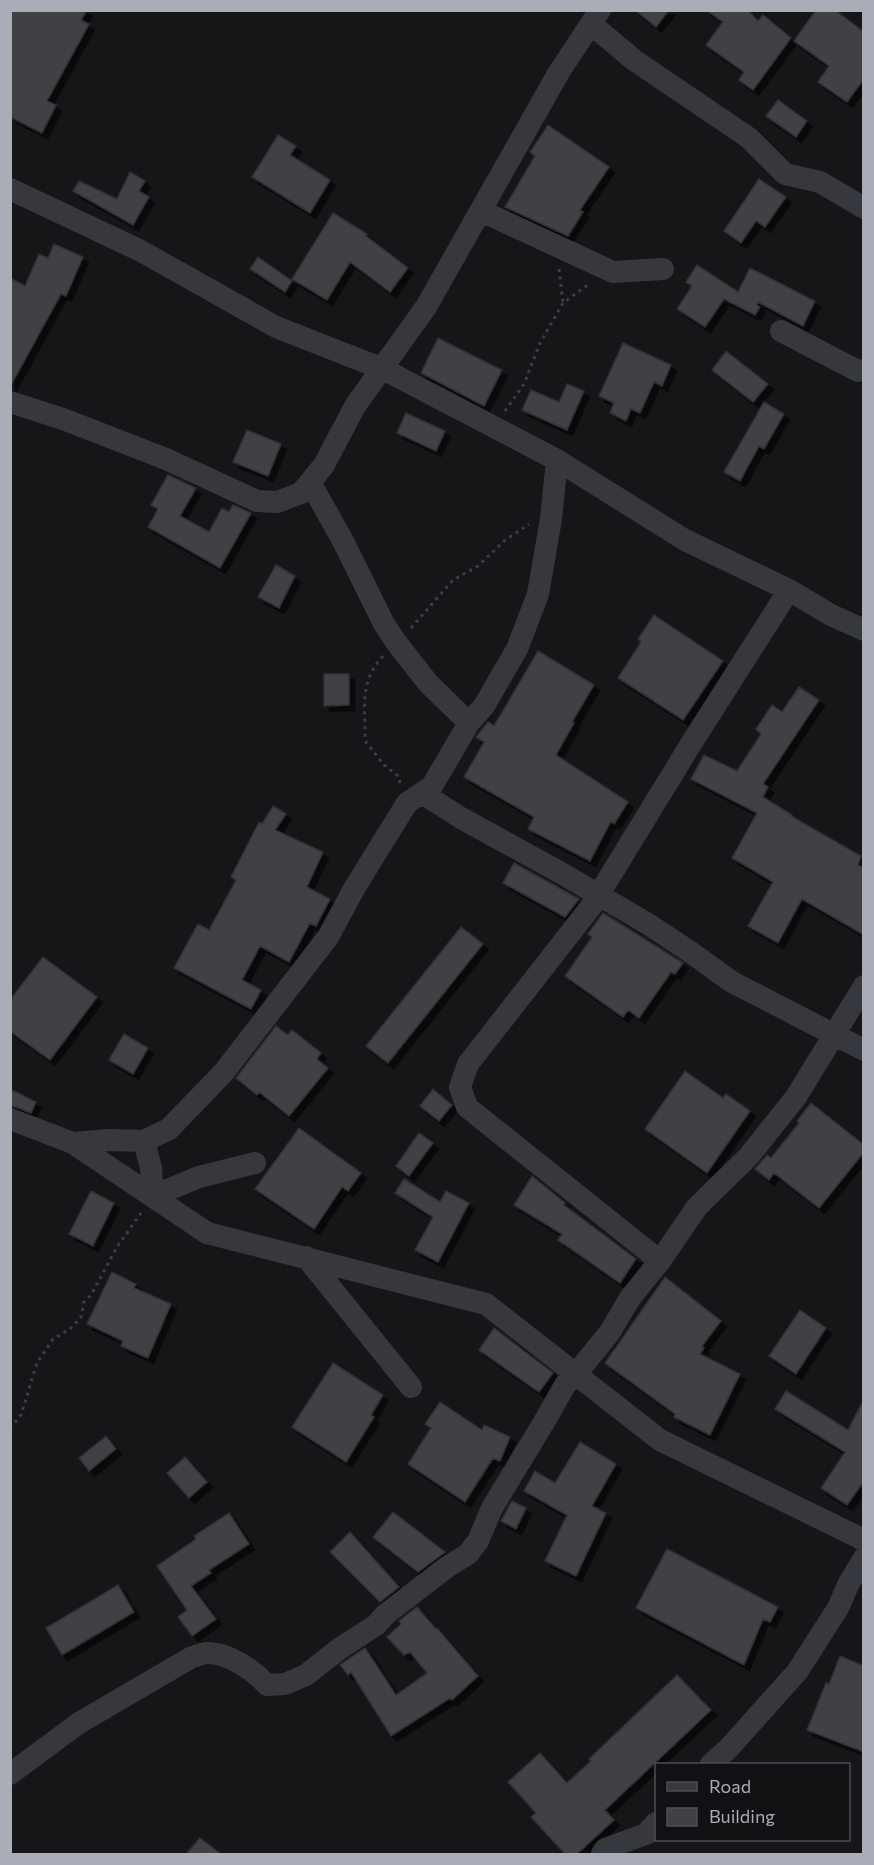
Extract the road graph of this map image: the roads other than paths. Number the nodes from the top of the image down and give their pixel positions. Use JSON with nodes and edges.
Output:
{"nodes":[{"id":1,"x":595,"y":17,"type":"edge"},
{"id":2,"x":10,"y":189,"type":"edge"},
{"id":3,"x":864,"y":208,"type":"edge"},
{"id":4,"x":481,"y":212,"type":"junction"},
{"id":5,"x":663,"y":269,"type":"dead end"},
{"id":6,"x":781,"y":331,"type":"dead end"},
{"id":7,"x":383,"y":369,"type":"junction"},
{"id":8,"x":864,"y":370,"type":"edge"},
{"id":9,"x":10,"y":402,"type":"edge"},
{"id":10,"x":557,"y":460,"type":"junction"},
{"id":11,"x":310,"y":482,"type":"junction"},
{"id":12,"x":789,"y":590,"type":"junction"},
{"id":13,"x":864,"y":630,"type":"edge"},
{"id":14,"x":470,"y":723,"type":"junction"},
{"id":15,"x":415,"y":798,"type":"junction"},
{"id":16,"x":598,"y":895,"type":"junction"},
{"id":17,"x":864,"y":986,"type":"edge"},
{"id":18,"x":836,"y":1035,"type":"junction"},
{"id":19,"x":864,"y":1050,"type":"edge"},
{"id":20,"x":10,"y":1119,"type":"edge"},
{"id":21,"x":144,"y":1141,"type":"junction"},
{"id":22,"x":73,"y":1143,"type":"junction"},
{"id":23,"x":255,"y":1163,"type":"dead end"},
{"id":24,"x":153,"y":1196,"type":"junction"},
{"id":25,"x":306,"y":1257,"type":"junction"},
{"id":26,"x":660,"y":1261,"type":"junction"},
{"id":27,"x":576,"y":1374,"type":"junction"},
{"id":28,"x":411,"y":1387,"type":"dead end"},
{"id":29,"x":864,"y":1540,"type":"edge"},
{"id":30,"x":864,"y":1558,"type":"edge"},
{"id":31,"x":712,"y":1763,"type":"edge"},
{"id":32,"x":10,"y":1774,"type":"edge"},
{"id":33,"x":655,"y":1825,"type":"edge"},
{"id":34,"x":602,"y":1854,"type":"edge"}],
"edges":[{"from":1,"to":3,"type":"street"},
{"from":1,"to":4,"type":"street"},
{"from":2,"to":7,"type":"street"},
{"from":4,"to":5,"type":"street"},
{"from":4,"to":7,"type":"street"},
{"from":6,"to":8,"type":"street"},
{"from":7,"to":10,"type":"street"},
{"from":7,"to":11,"type":"street"},
{"from":9,"to":11,"type":"street"},
{"from":10,"to":12,"type":"street"},
{"from":10,"to":14,"type":"street"},
{"from":11,"to":14,"type":"street"},
{"from":12,"to":13,"type":"street"},
{"from":12,"to":16,"type":"street"},
{"from":14,"to":15,"type":"street"},
{"from":15,"to":16,"type":"street"},
{"from":15,"to":21,"type":"street"},
{"from":16,"to":18,"type":"street"},
{"from":16,"to":26,"type":"street"},
{"from":17,"to":18,"type":"street"},
{"from":18,"to":19,"type":"street"},
{"from":18,"to":26,"type":"street"},
{"from":20,"to":22,"type":"street"},
{"from":21,"to":22,"type":"street"},
{"from":21,"to":24,"type":"street"},
{"from":22,"to":24,"type":"street"},
{"from":23,"to":24,"type":"street"},
{"from":24,"to":25,"type":"street"},
{"from":25,"to":27,"type":"street"},
{"from":25,"to":28,"type":"street"},
{"from":26,"to":27,"type":"street"},
{"from":27,"to":29,"type":"street"},
{"from":27,"to":32,"type":"street"},
{"from":30,"to":31,"type":"street"},
{"from":33,"to":34,"type":"street"}]}
